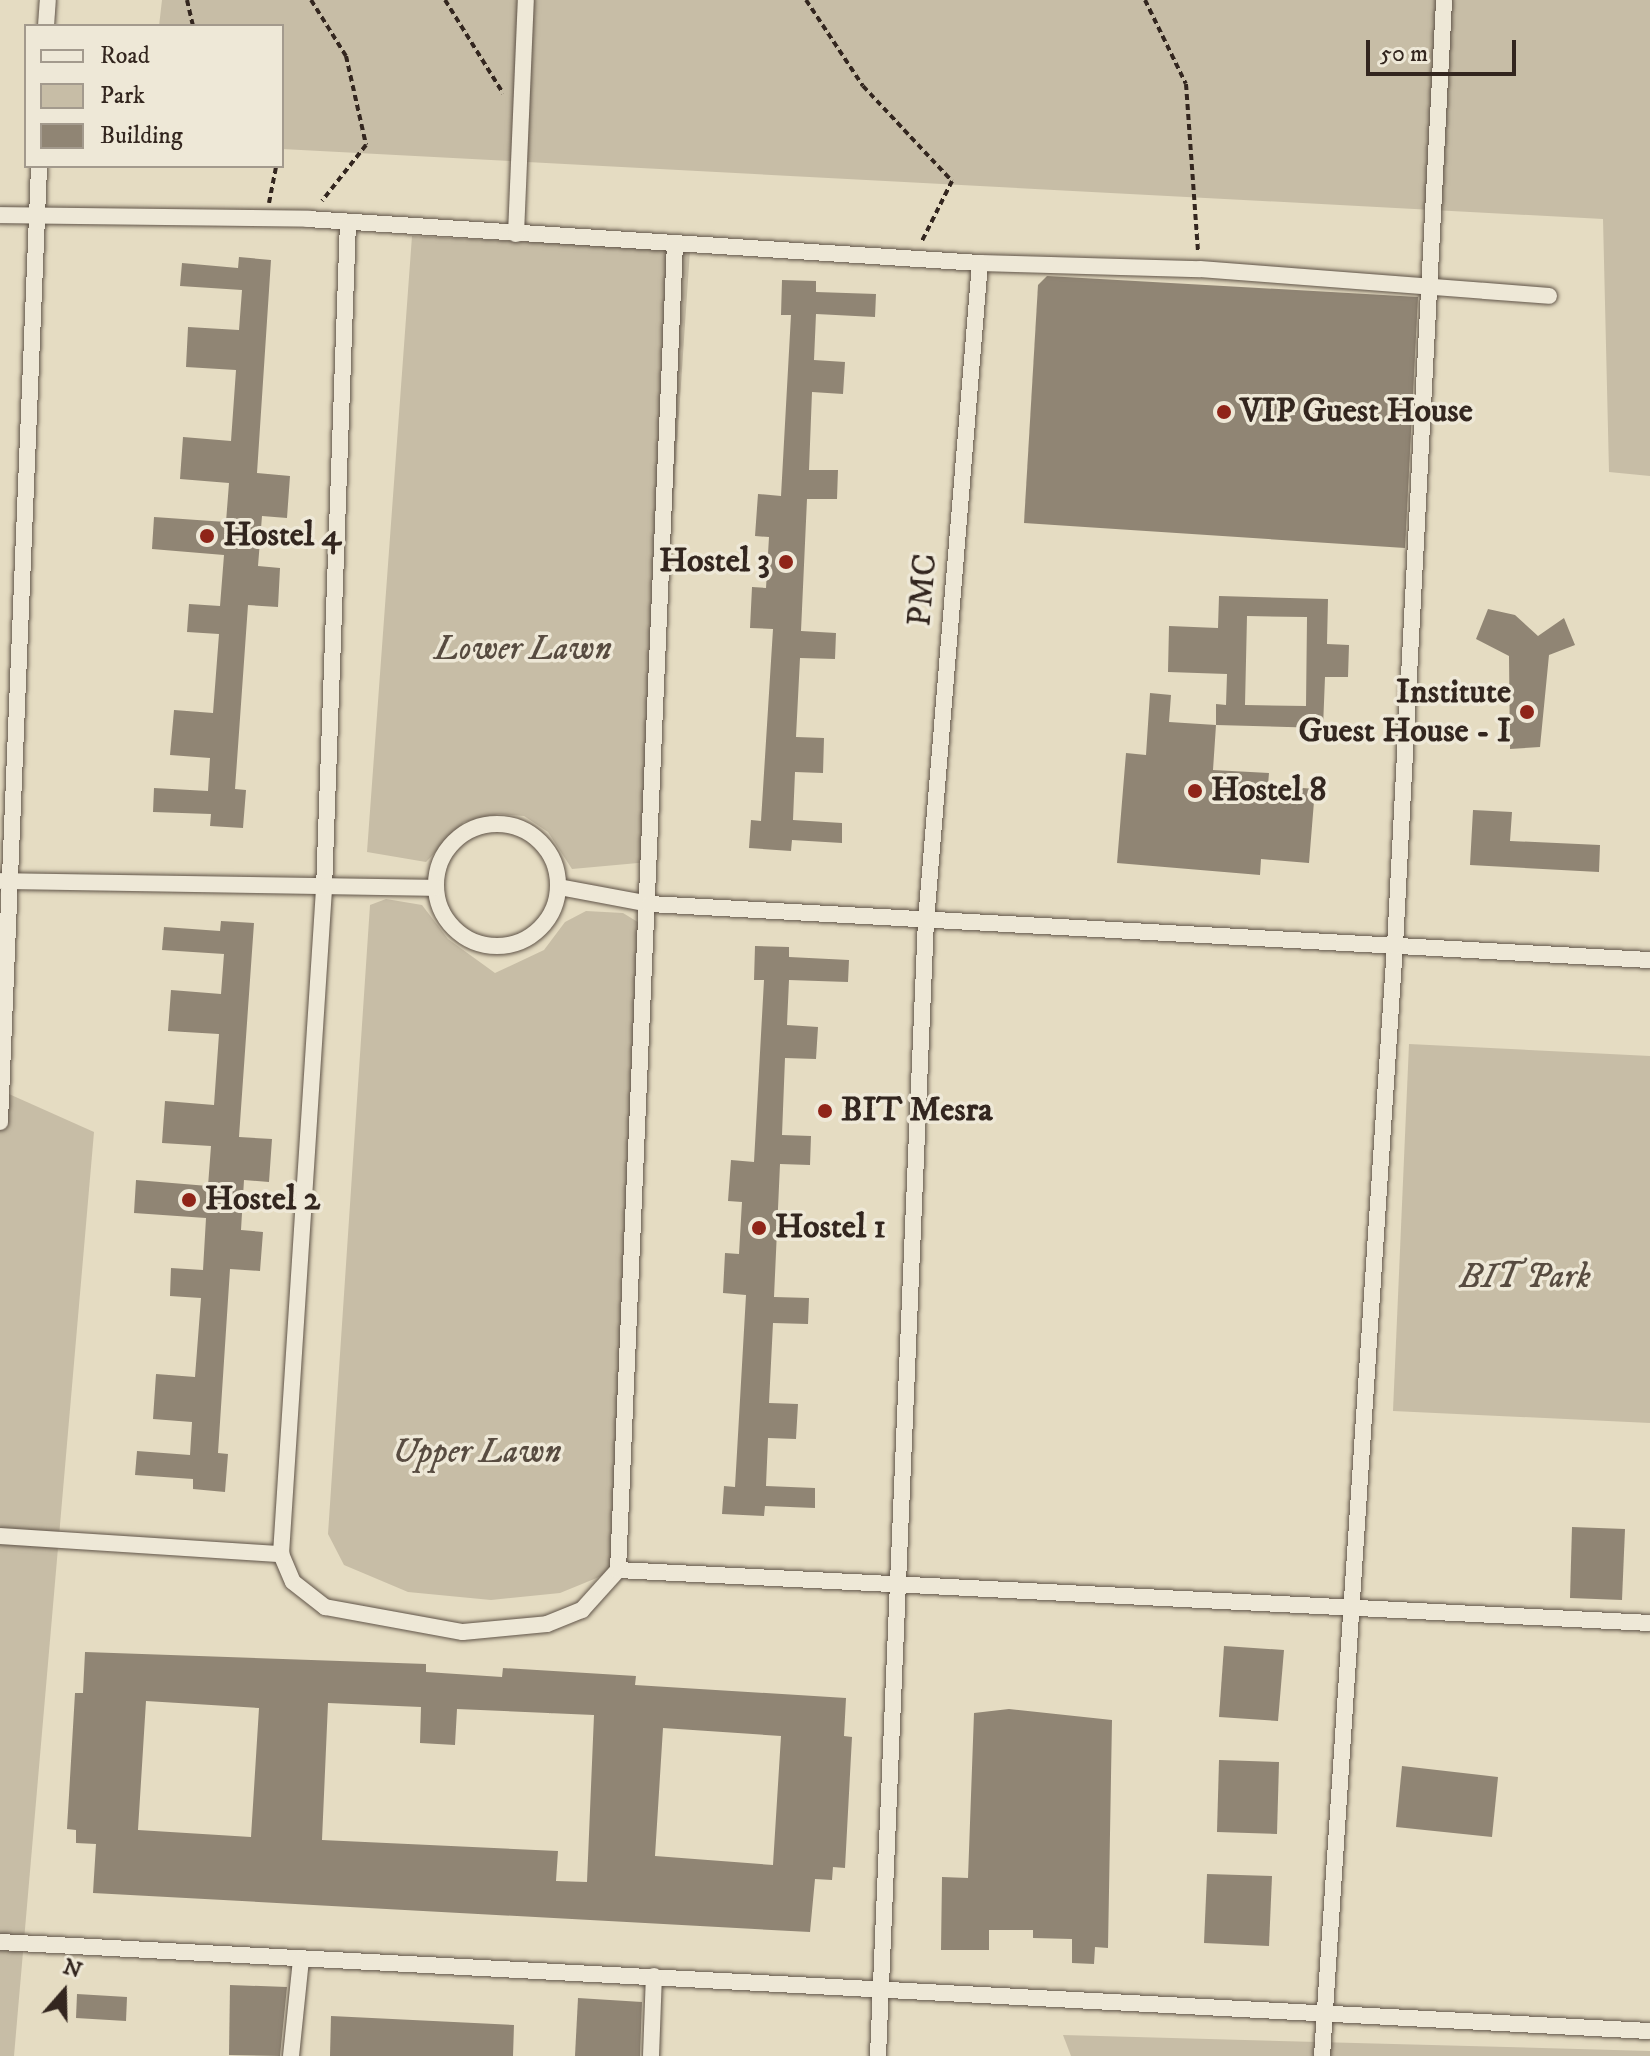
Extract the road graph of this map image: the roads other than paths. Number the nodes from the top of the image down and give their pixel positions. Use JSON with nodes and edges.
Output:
{"nodes":[{"id":1,"x":48,"y":0,"type":"edge"},
{"id":2,"x":526,"y":0,"type":"edge"},
{"id":3,"x":1444,"y":0,"type":"edge"},
{"id":4,"x":46,"y":24,"type":"edge"},
{"id":5,"x":39,"y":168,"type":"edge"},
{"id":6,"x":0,"y":215,"type":"edge"},
{"id":7,"x":37,"y":217,"type":"junction"},
{"id":8,"x":348,"y":222,"type":"junction"},
{"id":9,"x":516,"y":234,"type":"junction"},
{"id":10,"x":675,"y":244,"type":"junction"},
{"id":11,"x":980,"y":263,"type":"junction"},
{"id":12,"x":1429,"y":284,"type":"junction"},
{"id":13,"x":1549,"y":296,"type":"dead end"},
{"id":14,"x":8,"y":882,"type":"edge"},
{"id":15,"x":559,"y":887,"type":"junction"},
{"id":16,"x":435,"y":888,"type":"junction"},
{"id":17,"x":324,"y":889,"type":"junction"},
{"id":18,"x":650,"y":904,"type":"junction"},
{"id":19,"x":926,"y":921,"type":"junction"},
{"id":20,"x":1395,"y":946,"type":"junction"},
{"id":21,"x":1650,"y":960,"type":"edge"},
{"id":22,"x":0,"y":1122,"type":"edge"},
{"id":23,"x":0,"y":1536,"type":"edge"},
{"id":24,"x":281,"y":1554,"type":"junction"},
{"id":25,"x":618,"y":1570,"type":"junction"},
{"id":26,"x":901,"y":1585,"type":"junction"},
{"id":27,"x":1350,"y":1603,"type":"junction"},
{"id":28,"x":1650,"y":1623,"type":"edge"},
{"id":29,"x":0,"y":1942,"type":"edge"},
{"id":30,"x":301,"y":1959,"type":"junction"},
{"id":31,"x":654,"y":1976,"type":"junction"},
{"id":32,"x":883,"y":1986,"type":"junction"},
{"id":33,"x":1325,"y":2011,"type":"junction"},
{"id":34,"x":1650,"y":2031,"type":"edge"},
{"id":35,"x":291,"y":2056,"type":"edge"},
{"id":36,"x":651,"y":2056,"type":"edge"},
{"id":37,"x":878,"y":2056,"type":"edge"},
{"id":38,"x":1322,"y":2056,"type":"edge"}],
"edges":[{"from":1,"to":4,"type":"street"},
{"from":2,"to":9,"type":"street"},
{"from":3,"to":12,"type":"street"},
{"from":5,"to":7,"type":"street"},
{"from":6,"to":7,"type":"street"},
{"from":7,"to":8,"type":"street"},
{"from":7,"to":14,"type":"street"},
{"from":8,"to":9,"type":"street"},
{"from":8,"to":17,"type":"street"},
{"from":9,"to":10,"type":"street"},
{"from":10,"to":11,"type":"street"},
{"from":10,"to":18,"type":"street"},
{"from":11,"to":12,"type":"street"},
{"from":11,"to":19,"type":"street","name":"PMC"},
{"from":12,"to":13,"type":"street"},
{"from":12,"to":20,"type":"street"},
{"from":14,"to":17,"type":"street"},
{"from":14,"to":22,"type":"street"},
{"from":15,"to":16,"type":"street"},
{"from":15,"to":16,"type":"street"},
{"from":15,"to":18,"type":"street"},
{"from":16,"to":17,"type":"street"},
{"from":17,"to":24,"type":"street"},
{"from":18,"to":19,"type":"street"},
{"from":18,"to":25,"type":"street"},
{"from":19,"to":20,"type":"street"},
{"from":19,"to":26,"type":"street","name":"PMC"},
{"from":20,"to":21,"type":"street"},
{"from":20,"to":27,"type":"street"},
{"from":23,"to":24,"type":"street"},
{"from":24,"to":25,"type":"street"},
{"from":25,"to":26,"type":"street"},
{"from":26,"to":27,"type":"street"},
{"from":26,"to":32,"type":"street","name":"PMC"},
{"from":27,"to":28,"type":"street"},
{"from":27,"to":33,"type":"street"},
{"from":29,"to":30,"type":"street"},
{"from":30,"to":31,"type":"street"},
{"from":30,"to":35,"type":"street"},
{"from":31,"to":32,"type":"street"},
{"from":31,"to":36,"type":"street"},
{"from":32,"to":33,"type":"street"},
{"from":32,"to":37,"type":"street","name":"PMC"},
{"from":33,"to":34,"type":"street"},
{"from":33,"to":38,"type":"street"}]}
